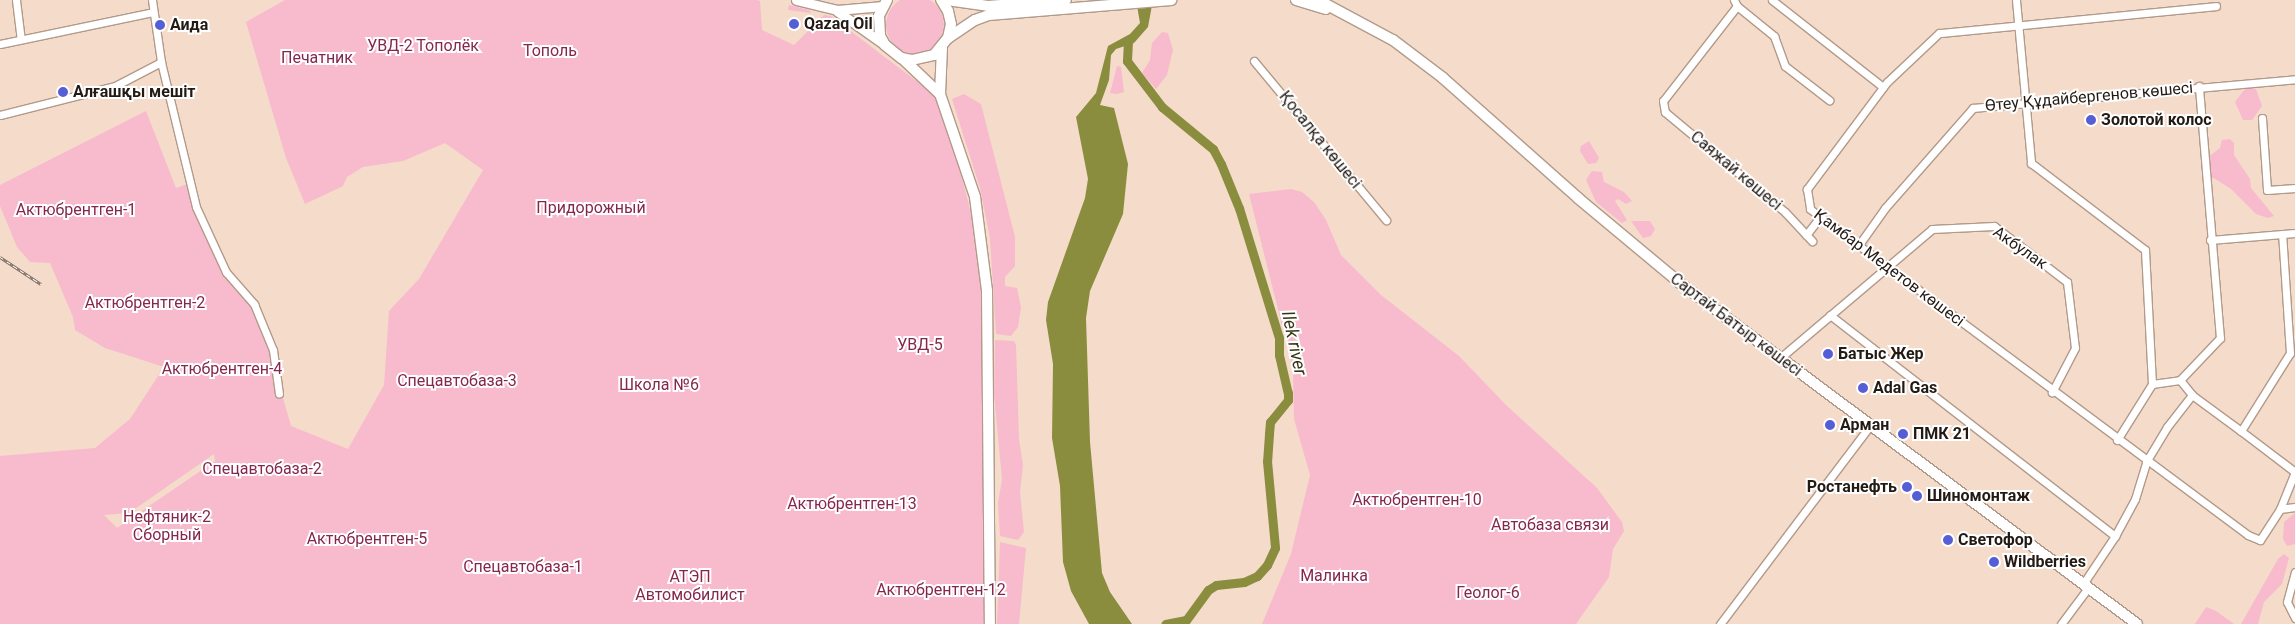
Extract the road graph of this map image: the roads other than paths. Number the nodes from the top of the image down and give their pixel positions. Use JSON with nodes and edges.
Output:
{"nodes":[{"id":1,"x":16,"y":0,"type":"edge"},
{"id":2,"x":152,"y":0,"type":"edge"},
{"id":3,"x":796,"y":0,"type":"edge"},
{"id":4,"x":941,"y":0,"type":"edge"},
{"id":5,"x":947,"y":0,"type":"edge"},
{"id":6,"x":1066,"y":0,"type":"edge"},
{"id":7,"x":1171,"y":0,"type":"edge"},
{"id":8,"x":1296,"y":0,"type":"edge"},
{"id":9,"x":1318,"y":0,"type":"edge"},
{"id":10,"x":1334,"y":0,"type":"edge"},
{"id":11,"x":1772,"y":0,"type":"edge"},
{"id":12,"x":2016,"y":0,"type":"edge"},
{"id":13,"x":885,"y":3,"type":"edge"},
{"id":14,"x":1735,"y":3,"type":"edge"},
{"id":15,"x":1049,"y":6,"type":"junction"},
{"id":16,"x":2216,"y":6,"type":"dead end"},
{"id":17,"x":837,"y":10,"type":"junction"},
{"id":18,"x":153,"y":12,"type":"junction"},
{"id":19,"x":1346,"y":15,"type":"junction"},
{"id":20,"x":2019,"y":27,"type":"junction"},
{"id":21,"x":948,"y":38,"type":"junction"},
{"id":22,"x":21,"y":39,"type":"junction"},
{"id":23,"x":0,"y":44,"type":"edge"},
{"id":24,"x":885,"y":45,"type":"junction"},
{"id":25,"x":942,"y":48,"type":"junction"},
{"id":26,"x":901,"y":58,"type":"junction"},
{"id":27,"x":1254,"y":61,"type":"dead end"},
{"id":28,"x":161,"y":62,"type":"junction"},
{"id":29,"x":2295,"y":79,"type":"edge"},
{"id":30,"x":2199,"y":86,"type":"junction"},
{"id":31,"x":1883,"y":88,"type":"junction"},
{"id":32,"x":940,"y":94,"type":"junction"},
{"id":33,"x":1829,"y":100,"type":"dead end"},
{"id":34,"x":2024,"y":102,"type":"junction"},
{"id":35,"x":0,"y":115,"type":"edge"},
{"id":36,"x":2262,"y":118,"type":"dead end"},
{"id":37,"x":2295,"y":188,"type":"edge"},
{"id":38,"x":1820,"y":217,"type":"junction"},
{"id":39,"x":1386,"y":220,"type":"dead end"},
{"id":40,"x":2295,"y":233,"type":"edge"},
{"id":41,"x":2282,"y":234,"type":"junction"},
{"id":42,"x":1806,"y":235,"type":"junction"},
{"id":43,"x":2210,"y":240,"type":"junction"},
{"id":44,"x":1812,"y":241,"type":"dead end"},
{"id":45,"x":1858,"y":246,"type":"junction"},
{"id":46,"x":1886,"y":267,"type":"junction"},
{"id":47,"x":1830,"y":315,"type":"junction"},
{"id":48,"x":1780,"y":358,"type":"junction"},
{"id":49,"x":2180,"y":380,"type":"junction"},
{"id":50,"x":2152,"y":384,"type":"junction"},
{"id":51,"x":2052,"y":392,"type":"junction"},
{"id":52,"x":279,"y":394,"type":"dead end"},
{"id":53,"x":2192,"y":395,"type":"junction"},
{"id":54,"x":1870,"y":426,"type":"junction"},
{"id":55,"x":2241,"y":431,"type":"junction"},
{"id":56,"x":2117,"y":440,"type":"junction"},
{"id":57,"x":2146,"y":462,"type":"junction"},
{"id":58,"x":2295,"y":507,"type":"edge"},
{"id":59,"x":2280,"y":509,"type":"junction"},
{"id":60,"x":2115,"y":536,"type":"junction"},
{"id":61,"x":2295,"y":572,"type":"edge"},
{"id":62,"x":2086,"y":586,"type":"junction"},
{"id":63,"x":2295,"y":618,"type":"edge"},
{"id":64,"x":990,"y":624,"type":"edge"},
{"id":65,"x":1720,"y":624,"type":"edge"},
{"id":66,"x":2061,"y":624,"type":"edge"},
{"id":67,"x":2137,"y":624,"type":"edge"}],
"edges":[{"from":1,"to":22,"type":"street"},
{"from":2,"to":18,"type":"street"},
{"from":3,"to":17,"type":"main road"},
{"from":4,"to":21,"type":"highway"},
{"from":5,"to":15,"type":"highway"},
{"from":6,"to":15,"type":"highway"},
{"from":7,"to":15,"type":"highway"},
{"from":8,"to":19,"type":"highway"},
{"from":9,"to":19,"type":"highway"},
{"from":10,"to":19,"type":"highway"},
{"from":11,"to":31,"type":"street"},
{"from":12,"to":20,"type":"street"},
{"from":13,"to":17,"type":"main road"},
{"from":13,"to":24,"type":"highway"},
{"from":14,"to":33,"type":"street"},
{"from":14,"to":42,"type":"street","name":"Саяжай көшесі"},
{"from":15,"to":21,"type":"highway"},
{"from":16,"to":20,"type":"street","name":"Қамбар Медетов көшесі"},
{"from":17,"to":24,"type":"main road"},
{"from":18,"to":22,"type":"street"},
{"from":18,"to":28,"type":"street"},
{"from":19,"to":48,"type":"highway","name":"Сартай Батыр көшесі"},
{"from":20,"to":31,"type":"street","name":"Қамбар Медетов көшесі"},
{"from":20,"to":34,"type":"street"},
{"from":21,"to":25,"type":"highway"},
{"from":22,"to":23,"type":"street"},
{"from":24,"to":26,"type":"highway"},
{"from":25,"to":26,"type":"highway"},
{"from":25,"to":32,"type":"highway"},
{"from":26,"to":32,"type":"highway"},
{"from":27,"to":39,"type":"street","name":"Қосалқа көшесі"},
{"from":28,"to":35,"type":"street"},
{"from":28,"to":52,"type":"street"},
{"from":29,"to":30,"type":"street","name":"Өтеу Құдайбергенов көшесі"},
{"from":30,"to":34,"type":"street","name":"Өтеу Құдайбергенов көшесі"},
{"from":30,"to":43,"type":"street"},
{"from":31,"to":38,"type":"street","name":"Қамбар Медетов көшесі"},
{"from":32,"to":64,"type":"highway"},
{"from":34,"to":45,"type":"street","name":"Өтеу Құдайбергенов көшесі"},
{"from":34,"to":50,"type":"street"},
{"from":36,"to":37,"type":"street"},
{"from":38,"to":42,"type":"street"},
{"from":38,"to":45,"type":"street","name":"Қамбар Медетов көшесі"},
{"from":40,"to":41,"type":"street"},
{"from":41,"to":43,"type":"street"},
{"from":41,"to":55,"type":"street"},
{"from":42,"to":44,"type":"street","name":"Саяжай көшесі"},
{"from":43,"to":49,"type":"street"},
{"from":45,"to":46,"type":"street","name":"Қамбар Медетов көшесі"},
{"from":46,"to":47,"type":"street","name":"Акбулак"},
{"from":46,"to":51,"type":"street","name":"Қамбар Медетов көшесі"},
{"from":46,"to":51,"type":"street","name":"Акбулак"},
{"from":47,"to":48,"type":"street","name":"Акбулак"},
{"from":47,"to":60,"type":"street"},
{"from":48,"to":54,"type":"highway","name":"Сартай Батыр көшесі"},
{"from":49,"to":50,"type":"street"},
{"from":49,"to":53,"type":"street"},
{"from":50,"to":56,"type":"street"},
{"from":51,"to":56,"type":"street","name":"Қамбар Медетов көшесі"},
{"from":53,"to":55,"type":"street"},
{"from":53,"to":57,"type":"street"},
{"from":54,"to":62,"type":"highway","name":"Сартай Батыр көшесі"},
{"from":54,"to":65,"type":"street"},
{"from":55,"to":59,"type":"street"},
{"from":56,"to":57,"type":"street","name":"Қамбар Медетов көшесі"},
{"from":57,"to":59,"type":"street","name":"Қамбар Медетов көшесі"},
{"from":57,"to":60,"type":"street"},
{"from":58,"to":59,"type":"street"},
{"from":60,"to":62,"type":"street"},
{"from":61,"to":63,"type":"street"},
{"from":62,"to":66,"type":"street"},
{"from":62,"to":67,"type":"highway","name":"Сартай Батыр көшесі"}]}
